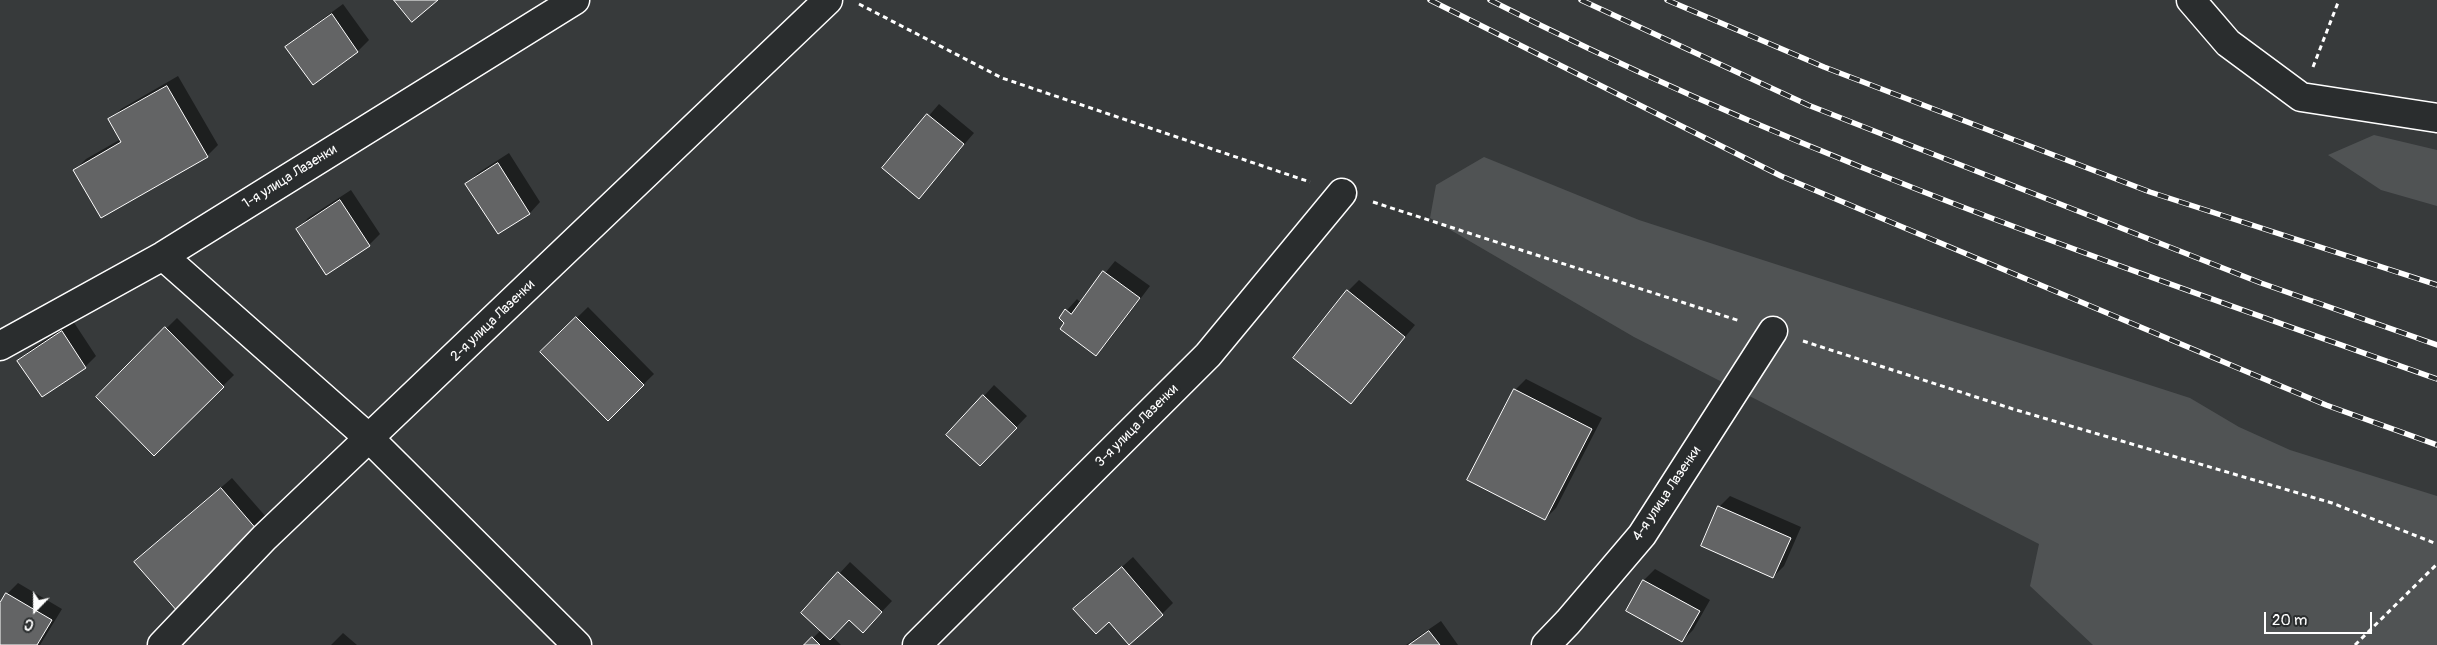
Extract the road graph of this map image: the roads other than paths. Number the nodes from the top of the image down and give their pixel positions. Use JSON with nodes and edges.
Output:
{"nodes":[{"id":1,"x":575,"y":0,"type":"edge"},
{"id":2,"x":828,"y":0,"type":"edge"},
{"id":3,"x":2191,"y":0,"type":"edge"},
{"id":4,"x":2437,"y":118,"type":"edge"},
{"id":5,"x":1342,"y":193,"type":"road end"},
{"id":6,"x":163,"y":256,"type":"junction"},
{"id":7,"x":1773,"y":331,"type":"road end"},
{"id":8,"x":0,"y":346,"type":"edge"},
{"id":9,"x":370,"y":439,"type":"junction"},
{"id":10,"x":162,"y":645,"type":"edge"},
{"id":11,"x":577,"y":645,"type":"edge"},
{"id":12,"x":917,"y":645,"type":"edge"},
{"id":13,"x":1546,"y":645,"type":"edge"}],
"edges":[{"from":1,"to":6,"type":"street","name":"1-я улица Лазенки"},
{"from":2,"to":9,"type":"street","name":"2-я улица Лазенки"},
{"from":3,"to":4,"type":"street"},
{"from":5,"to":12,"type":"street","name":"3-я улица Лазенки"},
{"from":6,"to":8,"type":"street","name":"1-я улица Лазенки"},
{"from":6,"to":9,"type":"street"},
{"from":7,"to":13,"type":"street","name":"4-я улица Лазенки"},
{"from":9,"to":10,"type":"street","name":"2-я улица Лазенки"},
{"from":9,"to":11,"type":"street"}]}
